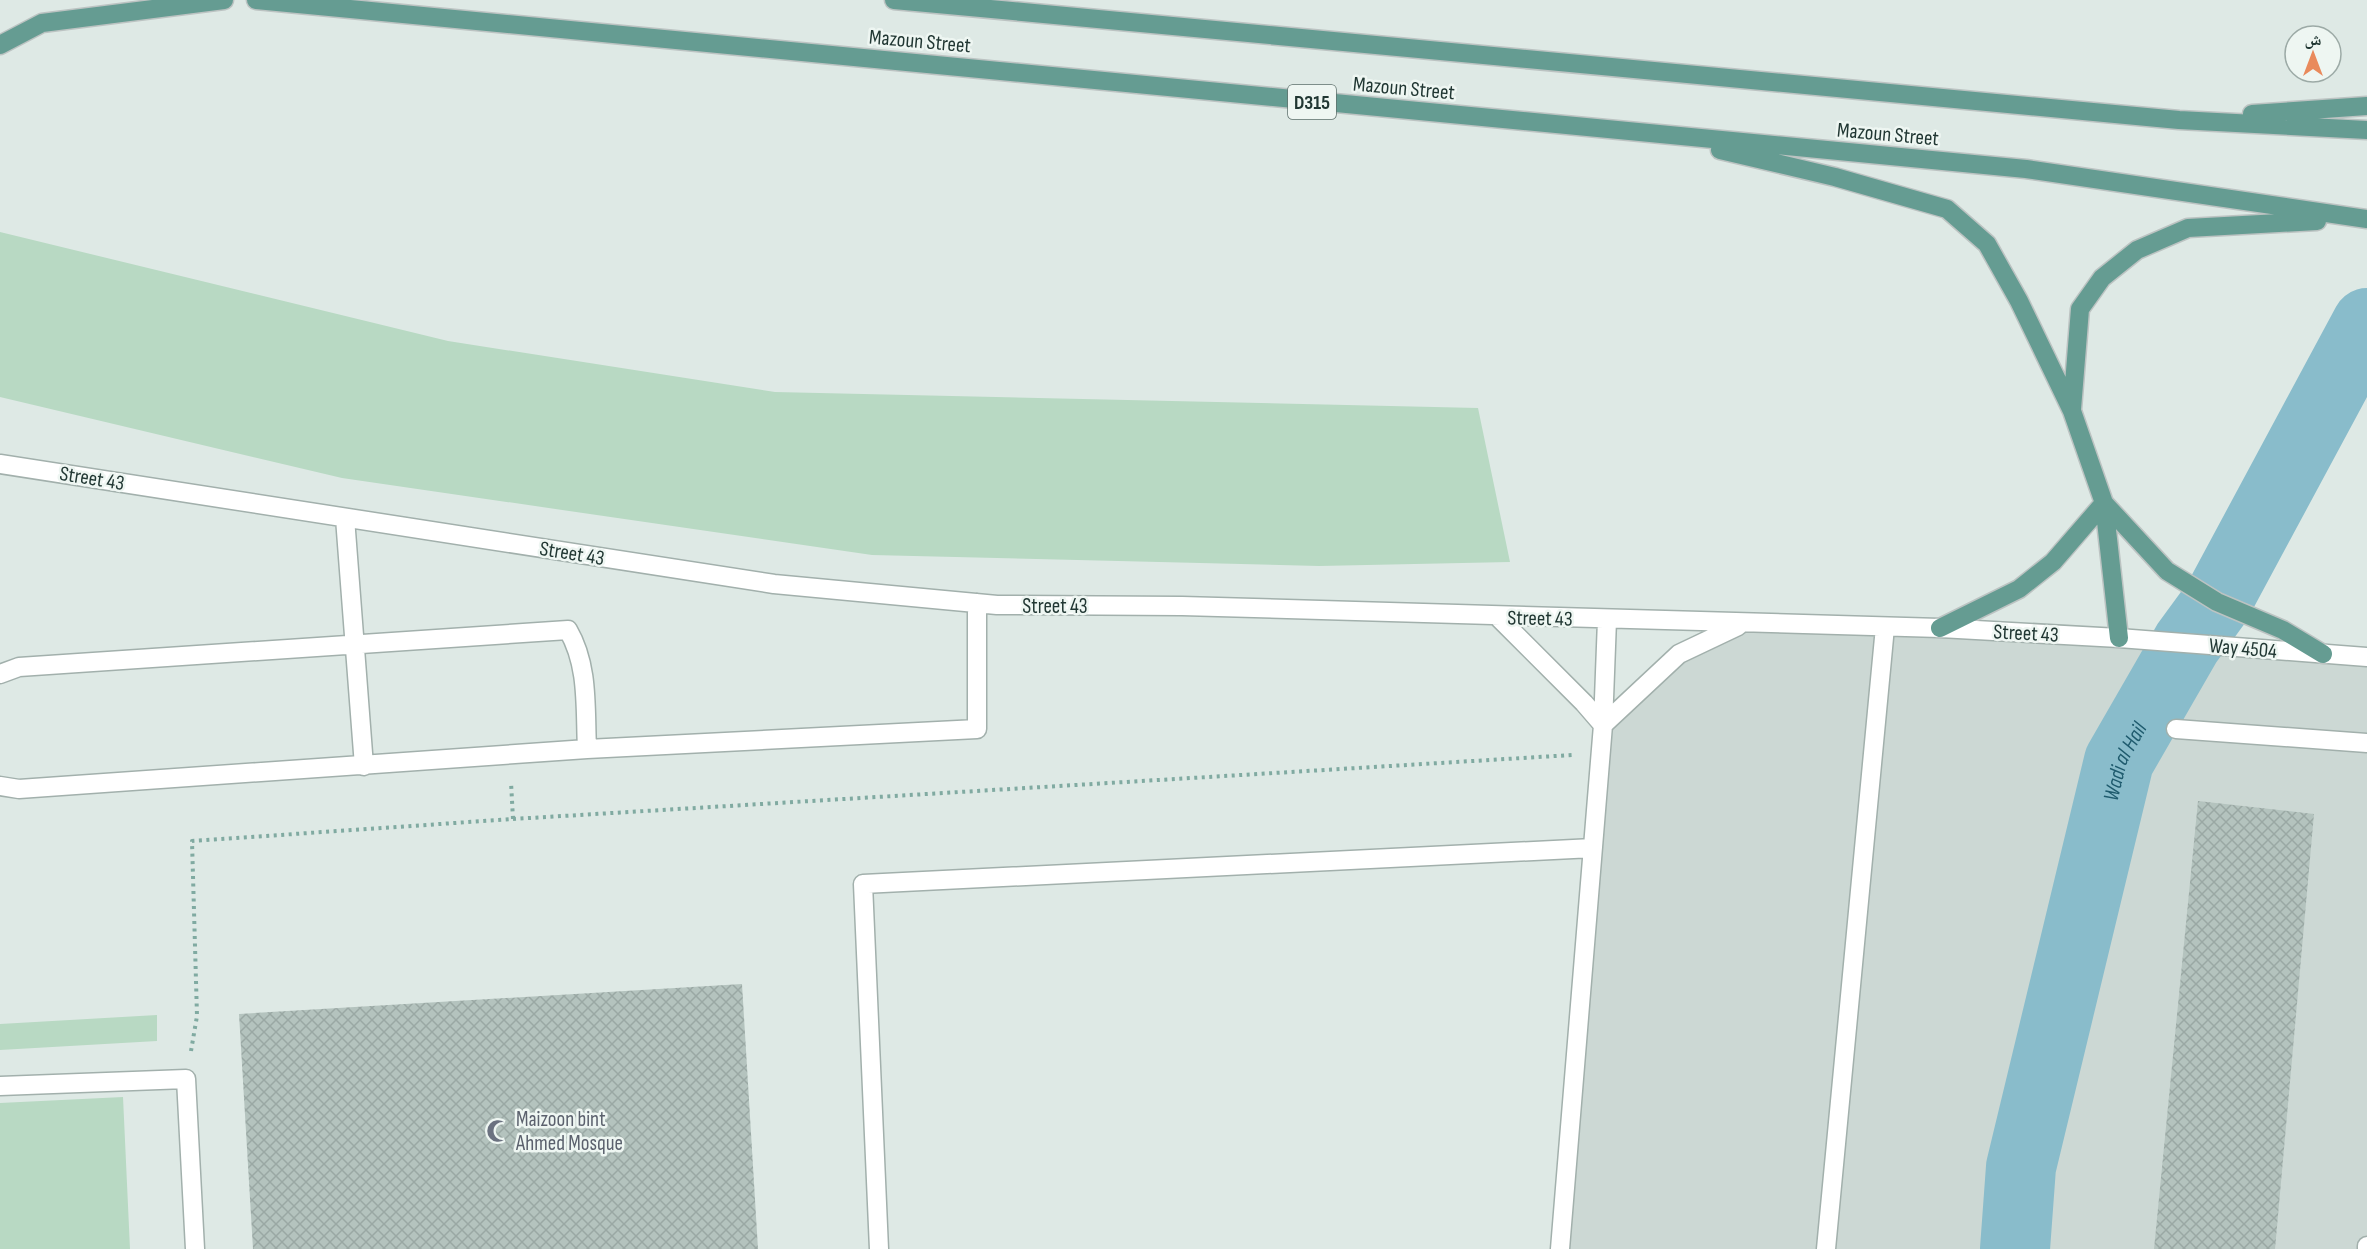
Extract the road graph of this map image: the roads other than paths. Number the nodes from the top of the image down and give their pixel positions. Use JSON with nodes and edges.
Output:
{"nodes":[{"id":1,"x":224,"y":0,"type":"edge"},
{"id":2,"x":256,"y":0,"type":"edge"},
{"id":3,"x":894,"y":0,"type":"edge"},
{"id":4,"x":0,"y":45,"type":"edge"},
{"id":5,"x":2367,"y":106,"type":"edge"},
{"id":6,"x":2180,"y":120,"type":"junction"},
{"id":7,"x":2367,"y":130,"type":"edge"},
{"id":8,"x":1654,"y":134,"type":"junction"},
{"id":9,"x":2367,"y":219,"type":"edge"},
{"id":10,"x":2367,"y":226,"type":"edge"},
{"id":11,"x":2072,"y":411,"type":"junction"},
{"id":12,"x":0,"y":464,"type":"edge"},
{"id":13,"x":2104,"y":503,"type":"junction"},
{"id":14,"x":345,"y":518,"type":"junction"},
{"id":15,"x":977,"y":603,"type":"junction"},
{"id":16,"x":1498,"y":617,"type":"junction"},
{"id":17,"x":1607,"y":620,"type":"junction"},
{"id":18,"x":1743,"y":624,"type":"junction"},
{"id":19,"x":1885,"y":627,"type":"junction"},
{"id":20,"x":1940,"y":628,"type":"junction"},
{"id":21,"x":2119,"y":638,"type":"junction"},
{"id":22,"x":354,"y":644,"type":"junction"},
{"id":23,"x":2323,"y":654,"type":"junction"},
{"id":24,"x":2367,"y":657,"type":"edge"},
{"id":25,"x":0,"y":674,"type":"edge"},
{"id":26,"x":1603,"y":725,"type":"junction"},
{"id":27,"x":2176,"y":729,"type":"dead end"},
{"id":28,"x":2367,"y":743,"type":"edge"},
{"id":29,"x":587,"y":749,"type":"junction"},
{"id":30,"x":364,"y":766,"type":"junction"},
{"id":31,"x":0,"y":786,"type":"edge"},
{"id":32,"x":1593,"y":848,"type":"junction"},
{"id":33,"x":0,"y":1086,"type":"edge"},
{"id":34,"x":195,"y":1249,"type":"edge"},
{"id":35,"x":879,"y":1249,"type":"edge"},
{"id":36,"x":1560,"y":1249,"type":"edge"},
{"id":37,"x":1826,"y":1249,"type":"edge"}],
"edges":[{"from":1,"to":4,"type":"main road"},
{"from":2,"to":8,"type":"main road","name":"Mazoun Street","number":"D315"},
{"from":3,"to":6,"type":"main road","name":"Mazoun Street"},
{"from":5,"to":6,"type":"main road"},
{"from":6,"to":7,"type":"main road","name":"Mazoun Street"},
{"from":8,"to":9,"type":"main road","name":"Mazoun Street","number":"D315"},
{"from":8,"to":11,"type":"main road"},
{"from":10,"to":11,"type":"main road"},
{"from":11,"to":13,"type":"main road"},
{"from":12,"to":14,"type":"street","name":"Street 43"},
{"from":13,"to":20,"type":"main road"},
{"from":13,"to":21,"type":"main road"},
{"from":13,"to":23,"type":"main road"},
{"from":14,"to":15,"type":"street","name":"Street 43"},
{"from":14,"to":22,"type":"street"},
{"from":15,"to":16,"type":"street","name":"Street 43"},
{"from":15,"to":29,"type":"street"},
{"from":16,"to":17,"type":"street","name":"Street 43"},
{"from":16,"to":26,"type":"street"},
{"from":17,"to":18,"type":"street","name":"Street 43"},
{"from":17,"to":26,"type":"street"},
{"from":18,"to":19,"type":"street","name":"Street 43"},
{"from":18,"to":26,"type":"street"},
{"from":19,"to":20,"type":"street","name":"Street 43"},
{"from":19,"to":37,"type":"street"},
{"from":20,"to":21,"type":"street","name":"Street 43"},
{"from":21,"to":23,"type":"street","name":"Way 4504"},
{"from":22,"to":25,"type":"street"},
{"from":22,"to":29,"type":"street"},
{"from":22,"to":30,"type":"street"},
{"from":23,"to":24,"type":"street","name":"Way 4504"},
{"from":26,"to":32,"type":"street"},
{"from":27,"to":28,"type":"street"},
{"from":29,"to":30,"type":"street"},
{"from":30,"to":31,"type":"street"},
{"from":32,"to":35,"type":"street"},
{"from":32,"to":36,"type":"street"},
{"from":33,"to":34,"type":"street"}]}
